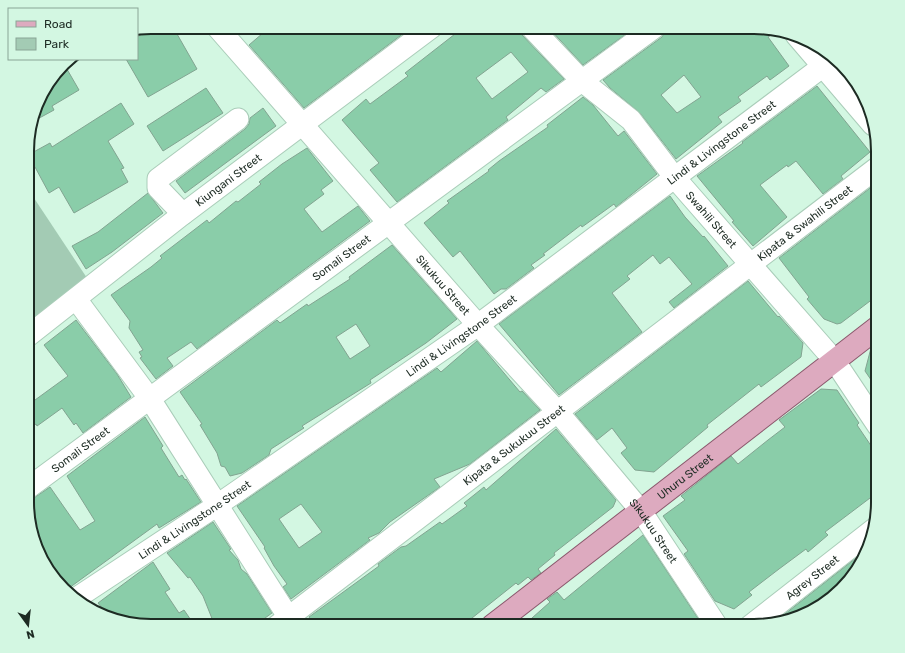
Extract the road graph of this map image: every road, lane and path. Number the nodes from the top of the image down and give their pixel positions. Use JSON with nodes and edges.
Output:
{"nodes":[{"id":1,"x":230,"y":34,"type":"edge"},
{"id":2,"x":423,"y":34,"type":"edge"},
{"id":3,"x":538,"y":34,"type":"edge"},
{"id":4,"x":646,"y":34,"type":"edge"},
{"id":5,"x":818,"y":54,"type":"edge"},
{"id":6,"x":829,"y":63,"type":"edge"},
{"id":7,"x":582,"y":81,"type":"junction"},
{"id":8,"x":865,"y":113,"type":"edge"},
{"id":9,"x":238,"y":119,"type":"dead end"},
{"id":10,"x":302,"y":123,"type":"junction"},
{"id":11,"x":871,"y":172,"type":"edge"},
{"id":12,"x":675,"y":178,"type":"junction"},
{"id":13,"x":183,"y":214,"type":"junction"},
{"id":14,"x":389,"y":223,"type":"junction"},
{"id":15,"x":750,"y":264,"type":"junction"},
{"id":16,"x":76,"y":299,"type":"junction"},
{"id":17,"x":478,"y":325,"type":"junction"},
{"id":18,"x":34,"y":331,"type":"edge"},
{"id":19,"x":871,"y":332,"type":"edge"},
{"id":20,"x":834,"y":360,"type":"junction"},
{"id":21,"x":150,"y":399,"type":"junction"},
{"id":22,"x":557,"y":411,"type":"junction"},
{"id":23,"x":871,"y":416,"type":"edge"},
{"id":24,"x":34,"y":484,"type":"edge"},
{"id":25,"x":216,"y":506,"type":"junction"},
{"id":26,"x":641,"y":511,"type":"junction"},
{"id":27,"x":866,"y":535,"type":"edge"},
{"id":28,"x":81,"y":595,"type":"edge"},
{"id":29,"x":285,"y":619,"type":"edge"},
{"id":30,"x":292,"y":619,"type":"edge"},
{"id":31,"x":501,"y":619,"type":"edge"},
{"id":32,"x":712,"y":619,"type":"edge"},
{"id":33,"x":759,"y":619,"type":"edge"}],
"edges":[{"from":1,"to":10,"type":"street","name":"Sikukuu Street"},
{"from":2,"to":10,"type":"street","name":"Kiungani Street"},
{"from":3,"to":7,"type":"street","name":"Swahili Street"},
{"from":4,"to":7,"type":"street","name":"Somali Street"},
{"from":5,"to":6,"type":"street"},
{"from":6,"to":8,"type":"street"},
{"from":6,"to":12,"type":"street","name":"Lindi & Livingstone Street"},
{"from":7,"to":12,"type":"street","name":"Swahili Street"},
{"from":7,"to":14,"type":"street","name":"Somali Street"},
{"from":9,"to":13,"type":"street"},
{"from":10,"to":13,"type":"street","name":"Kiungani Street"},
{"from":10,"to":14,"type":"street","name":"Sikukuu Street"},
{"from":11,"to":15,"type":"street","name":"Kipata & Swahili Street"},
{"from":12,"to":15,"type":"street","name":"Swahili Street"},
{"from":12,"to":17,"type":"street","name":"Lindi & Livingstone Street"},
{"from":13,"to":16,"type":"street","name":"Kiungani Street"},
{"from":14,"to":17,"type":"street","name":"Sikukuu Street"},
{"from":14,"to":21,"type":"street","name":"Somali Street"},
{"from":15,"to":20,"type":"street","name":"Swahili Street"},
{"from":15,"to":22,"type":"street","name":"Kipata & Sukukuu Street"},
{"from":16,"to":18,"type":"street","name":"Kiungani Street"},
{"from":16,"to":21,"type":"street"},
{"from":17,"to":22,"type":"street","name":"Sikukuu Street"},
{"from":17,"to":25,"type":"street","name":"Lindi & Livingstone Street"},
{"from":19,"to":20,"type":"main road","name":"Uhuru Street"},
{"from":20,"to":23,"type":"street","name":"Swahili Street"},
{"from":20,"to":26,"type":"main road","name":"Uhuru Street"},
{"from":21,"to":24,"type":"street","name":"Somali Street"},
{"from":21,"to":25,"type":"street"},
{"from":22,"to":26,"type":"street","name":"Sikukuu Street"},
{"from":22,"to":30,"type":"street","name":"Kipata & Sukukuu Street"},
{"from":25,"to":28,"type":"street","name":"Lindi & Livingstone Street"},
{"from":25,"to":29,"type":"street"},
{"from":26,"to":31,"type":"main road","name":"Uhuru Street"},
{"from":26,"to":32,"type":"street","name":"Sikukuu Street"},
{"from":27,"to":33,"type":"street","name":"Agrey Street"}]}
